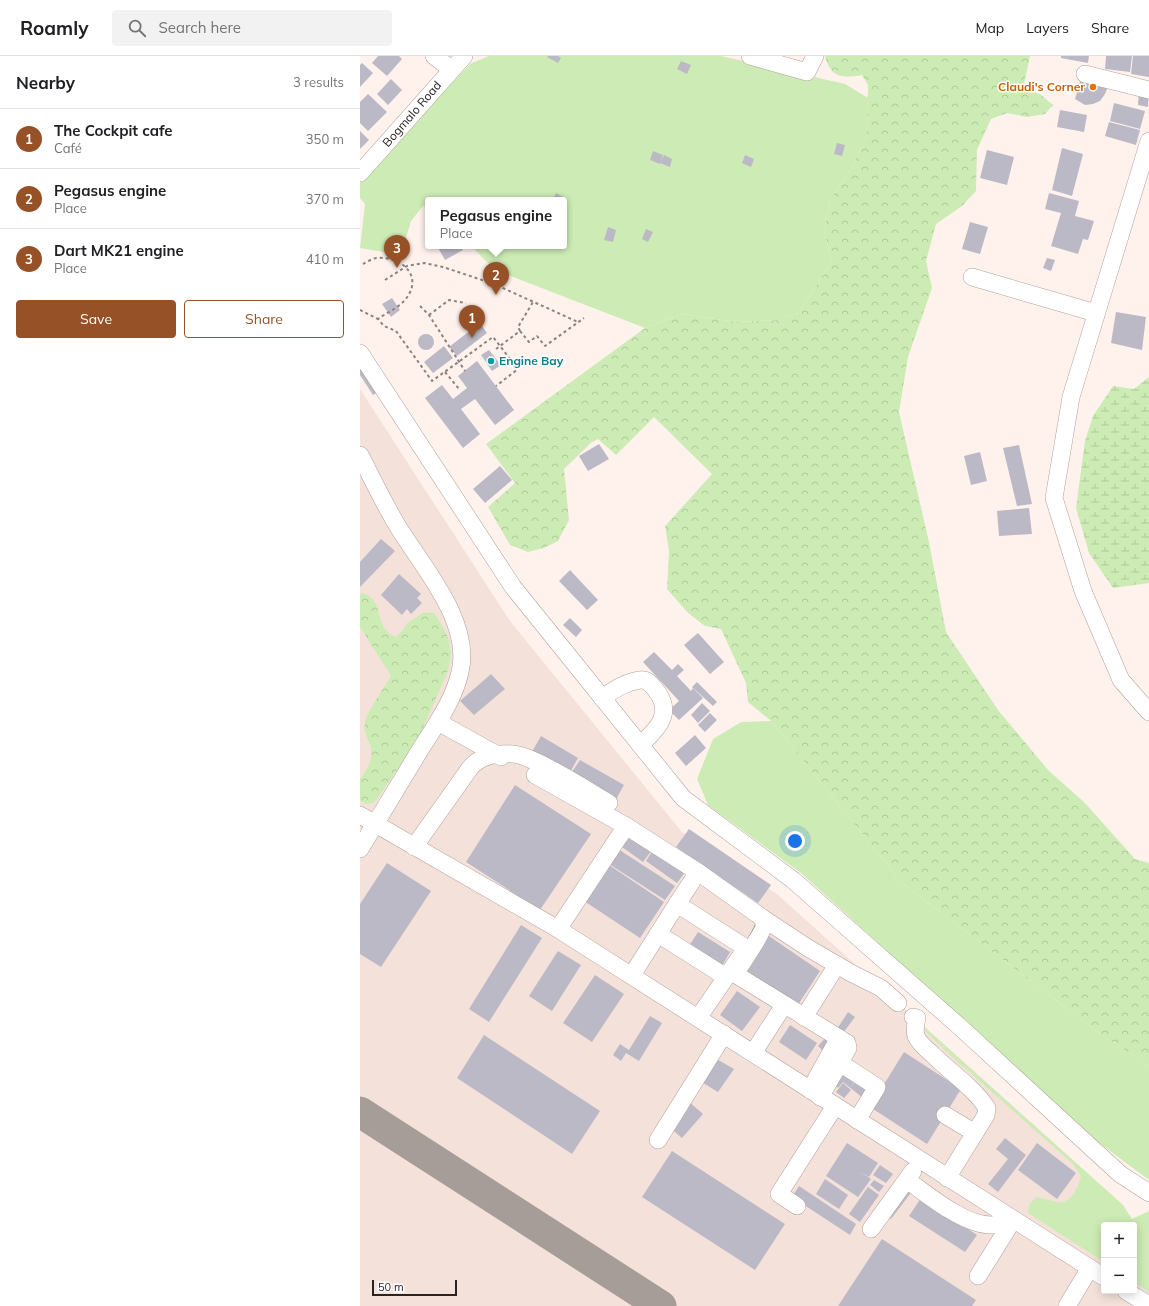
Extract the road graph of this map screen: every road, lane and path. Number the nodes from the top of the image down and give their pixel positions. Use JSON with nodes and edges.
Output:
{"nodes":[{"id":1,"x":434,"y":56,"type":"edge"},
{"id":2,"x":464,"y":56,"type":"edge"},
{"id":3,"x":750,"y":56,"type":"edge"},
{"id":4,"x":815,"y":56,"type":"edge"},
{"id":5,"x":451,"y":70,"type":"junction"},
{"id":6,"x":1085,"y":74,"type":"dead end"},
{"id":7,"x":1149,"y":90,"type":"edge"},
{"id":8,"x":1149,"y":141,"type":"edge"},
{"id":9,"x":360,"y":173,"type":"edge"},
{"id":10,"x":363,"y":264,"type":"dead end"},
{"id":11,"x":407,"y":266,"type":"junction"},
{"id":12,"x":972,"y":277,"type":"dead end"},
{"id":13,"x":385,"y":280,"type":"dead end"},
{"id":14,"x":533,"y":302,"type":"junction"},
{"id":15,"x":466,"y":303,"type":"dead end"},
{"id":16,"x":420,"y":306,"type":"dead end"},
{"id":17,"x":360,"y":310,"type":"edge"},
{"id":18,"x":1096,"y":313,"type":"junction"},
{"id":19,"x":429,"y":315,"type":"junction"},
{"id":20,"x":584,"y":318,"type":"dead end"},
{"id":21,"x":378,"y":319,"type":"junction"},
{"id":22,"x":578,"y":322,"type":"junction"},
{"id":23,"x":520,"y":331,"type":"junction"},
{"id":24,"x":500,"y":346,"type":"junction"},
{"id":25,"x":496,"y":349,"type":"dead end"},
{"id":26,"x":360,"y":353,"type":"edge"},
{"id":27,"x":459,"y":362,"type":"junction"},
{"id":28,"x":465,"y":371,"type":"dead end"},
{"id":29,"x":445,"y":372,"type":"junction"},
{"id":30,"x":496,"y":386,"type":"dead end"},
{"id":31,"x":459,"y":389,"type":"dead end"},
{"id":32,"x":360,"y":455,"type":"edge"},
{"id":33,"x":602,"y":698,"type":"junction"},
{"id":34,"x":1149,"y":712,"type":"edge"},
{"id":35,"x":438,"y":722,"type":"junction"},
{"id":36,"x":640,"y":745,"type":"junction"},
{"id":37,"x":500,"y":756,"type":"junction"},
{"id":38,"x":609,"y":803,"type":"dead end"},
{"id":39,"x":360,"y":816,"type":"edge"},
{"id":40,"x":374,"y":825,"type":"junction"},
{"id":41,"x":626,"y":826,"type":"junction"},
{"id":42,"x":414,"y":847,"type":"junction"},
{"id":43,"x":360,"y":849,"type":"edge"},
{"id":44,"x":698,"y":872,"type":"junction"},
{"id":45,"x":678,"y":904,"type":"junction"},
{"id":46,"x":761,"y":917,"type":"junction"},
{"id":47,"x":558,"y":929,"type":"junction"},
{"id":48,"x":658,"y":934,"type":"junction"},
{"id":49,"x":837,"y":965,"type":"junction"},
{"id":50,"x":632,"y":975,"type":"junction"},
{"id":51,"x":726,"y":977,"type":"junction"},
{"id":52,"x":898,"y":1003,"type":"dead end"},
{"id":53,"x":784,"y":1005,"type":"junction"},
{"id":54,"x":804,"y":1017,"type":"junction"},
{"id":55,"x":913,"y":1017,"type":"dead end"},
{"id":56,"x":698,"y":1018,"type":"junction"},
{"id":57,"x":724,"y":1034,"type":"junction"},
{"id":58,"x":839,"y":1038,"type":"junction"},
{"id":59,"x":753,"y":1053,"type":"junction"},
{"id":60,"x":840,"y":1063,"type":"junction"},
{"id":61,"x":816,"y":1093,"type":"junction"},
{"id":62,"x":836,"y":1106,"type":"junction"},
{"id":63,"x":945,"y":1115,"type":"dead end"},
{"id":64,"x":857,"y":1120,"type":"junction"},
{"id":65,"x":975,"y":1133,"type":"junction"},
{"id":66,"x":658,"y":1140,"type":"dead end"},
{"id":67,"x":920,"y":1160,"type":"junction"},
{"id":68,"x":947,"y":1178,"type":"junction"},
{"id":69,"x":907,"y":1180,"type":"junction"},
{"id":70,"x":1149,"y":1193,"type":"edge"},
{"id":71,"x":797,"y":1206,"type":"dead end"},
{"id":72,"x":1013,"y":1220,"type":"junction"},
{"id":73,"x":871,"y":1229,"type":"dead end"},
{"id":74,"x":1090,"y":1268,"type":"junction"},
{"id":75,"x":1101,"y":1275,"type":"edge"},
{"id":76,"x":978,"y":1276,"type":"dead end"},
{"id":77,"x":1130,"y":1294,"type":"edge"},
{"id":78,"x":1147,"y":1305,"type":"edge"},
{"id":79,"x":1067,"y":1306,"type":"edge"}],
"edges":[{"from":1,"to":5,"type":"street"},
{"from":2,"to":5,"type":"street","name":"Bogmalo Road"},
{"from":3,"to":4,"type":"street"},
{"from":5,"to":9,"type":"street","name":"Bogmalo Road"},
{"from":6,"to":7,"type":"street"},
{"from":8,"to":18,"type":"street"},
{"from":10,"to":11,"type":"path"},
{"from":11,"to":13,"type":"path"},
{"from":11,"to":14,"type":"path"},
{"from":11,"to":21,"type":"path"},
{"from":12,"to":18,"type":"street"},
{"from":14,"to":22,"type":"path"},
{"from":14,"to":23,"type":"path"},
{"from":15,"to":19,"type":"path"},
{"from":16,"to":19,"type":"path"},
{"from":17,"to":21,"type":"path"},
{"from":18,"to":34,"type":"street"},
{"from":19,"to":27,"type":"path"},
{"from":20,"to":22,"type":"path"},
{"from":21,"to":29,"type":"path"},
{"from":22,"to":23,"type":"path"},
{"from":23,"to":24,"type":"path"},
{"from":24,"to":25,"type":"path"},
{"from":24,"to":27,"type":"path"},
{"from":24,"to":30,"type":"path"},
{"from":26,"to":33,"type":"street"},
{"from":27,"to":28,"type":"path"},
{"from":27,"to":29,"type":"path"},
{"from":29,"to":31,"type":"path"},
{"from":32,"to":35,"type":"street"},
{"from":33,"to":36,"type":"street"},
{"from":33,"to":36,"type":"street"},
{"from":35,"to":37,"type":"street"},
{"from":35,"to":40,"type":"street"},
{"from":36,"to":70,"type":"street"},
{"from":37,"to":38,"type":"street"},
{"from":37,"to":41,"type":"street"},
{"from":37,"to":42,"type":"street"},
{"from":39,"to":40,"type":"street"},
{"from":40,"to":42,"type":"street"},
{"from":40,"to":43,"type":"street"},
{"from":41,"to":44,"type":"street"},
{"from":41,"to":47,"type":"street"},
{"from":42,"to":47,"type":"street"},
{"from":44,"to":45,"type":"street"},
{"from":44,"to":46,"type":"street"},
{"from":45,"to":48,"type":"street"},
{"from":45,"to":51,"type":"street"},
{"from":46,"to":49,"type":"street"},
{"from":46,"to":53,"type":"street"},
{"from":47,"to":50,"type":"street"},
{"from":48,"to":50,"type":"street"},
{"from":48,"to":51,"type":"street"},
{"from":49,"to":52,"type":"street"},
{"from":49,"to":54,"type":"street"},
{"from":50,"to":56,"type":"street"},
{"from":51,"to":56,"type":"street"},
{"from":53,"to":54,"type":"street"},
{"from":53,"to":59,"type":"street"},
{"from":54,"to":58,"type":"street"},
{"from":55,"to":65,"type":"street"},
{"from":56,"to":57,"type":"street"},
{"from":57,"to":59,"type":"street"},
{"from":57,"to":66,"type":"street"},
{"from":58,"to":60,"type":"street"},
{"from":58,"to":61,"type":"street"},
{"from":59,"to":61,"type":"street"},
{"from":60,"to":61,"type":"street"},
{"from":60,"to":64,"type":"street"},
{"from":61,"to":62,"type":"street"},
{"from":62,"to":64,"type":"street"},
{"from":62,"to":71,"type":"street"},
{"from":63,"to":65,"type":"street"},
{"from":64,"to":67,"type":"street"},
{"from":65,"to":68,"type":"street"},
{"from":67,"to":68,"type":"street"},
{"from":67,"to":69,"type":"street"},
{"from":68,"to":72,"type":"street"},
{"from":69,"to":72,"type":"street"},
{"from":69,"to":73,"type":"street"},
{"from":72,"to":74,"type":"street"},
{"from":72,"to":76,"type":"street"},
{"from":74,"to":75,"type":"street"},
{"from":74,"to":79,"type":"street"},
{"from":77,"to":78,"type":"street"}]}
